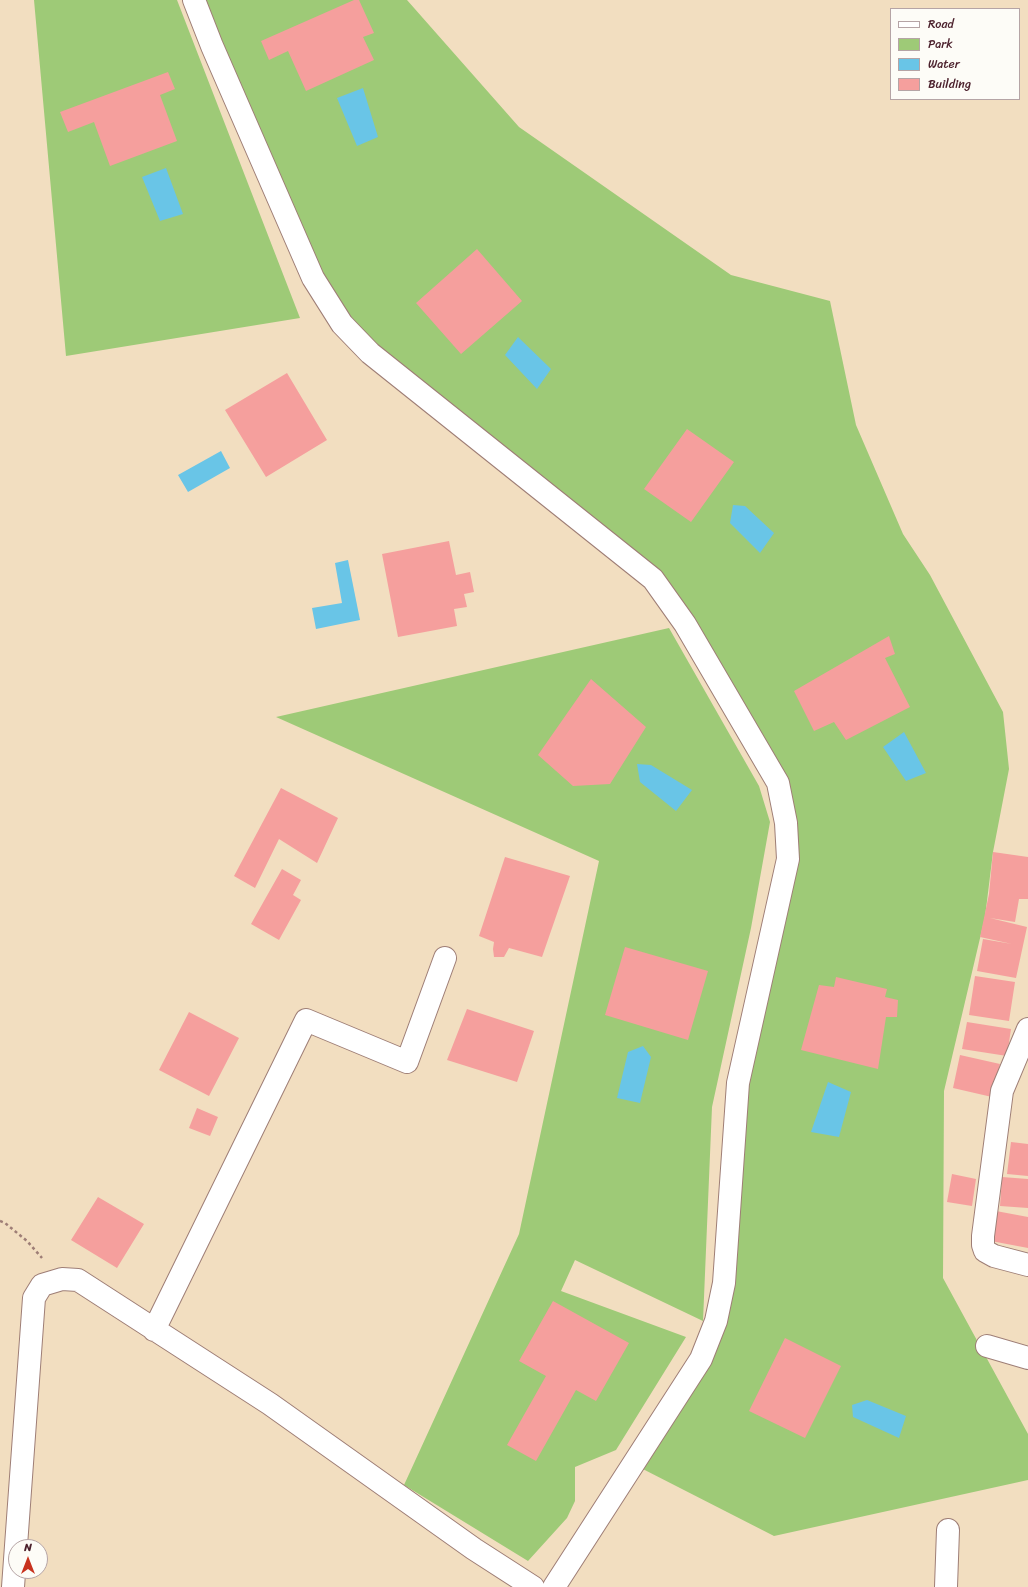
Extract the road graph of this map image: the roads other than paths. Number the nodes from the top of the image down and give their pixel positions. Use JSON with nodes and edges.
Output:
{"nodes":[{"id":1,"x":194,"y":0,"type":"edge"},
{"id":2,"x":445,"y":958,"type":"dead end"},
{"id":3,"x":1028,"y":1029,"type":"edge"},
{"id":4,"x":1028,"y":1265,"type":"edge"},
{"id":5,"x":154,"y":1330,"type":"junction"},
{"id":6,"x":987,"y":1346,"type":"dead end"},
{"id":7,"x":1028,"y":1358,"type":"edge"},
{"id":8,"x":948,"y":1530,"type":"dead end"},
{"id":9,"x":13,"y":1587,"type":"edge"},
{"id":10,"x":533,"y":1587,"type":"edge"},
{"id":11,"x":554,"y":1587,"type":"edge"},
{"id":12,"x":946,"y":1587,"type":"edge"}],
"edges":[{"from":1,"to":11,"type":"street"},
{"from":2,"to":5,"type":"street"},
{"from":3,"to":4,"type":"street"},
{"from":5,"to":9,"type":"street"},
{"from":5,"to":10,"type":"street"},
{"from":6,"to":7,"type":"street"},
{"from":8,"to":12,"type":"street"}]}
